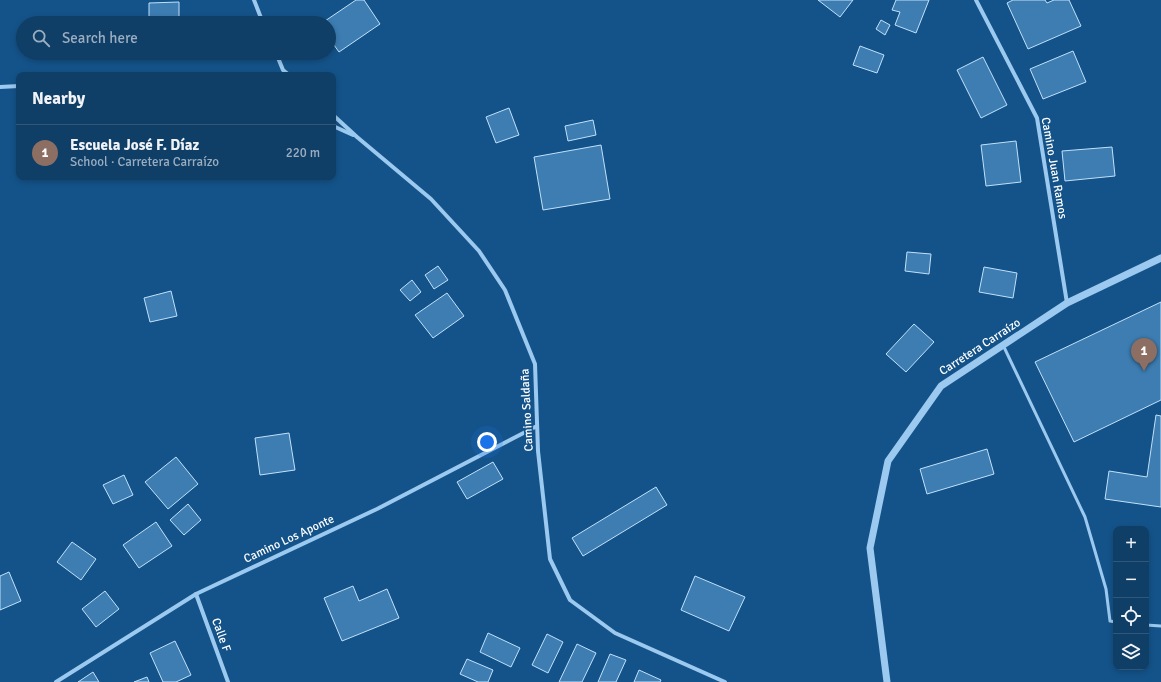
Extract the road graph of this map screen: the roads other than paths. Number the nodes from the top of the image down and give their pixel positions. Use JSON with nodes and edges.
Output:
{"nodes":[{"id":1,"x":254,"y":0,"type":"edge"},
{"id":2,"x":976,"y":0,"type":"edge"},
{"id":3,"x":260,"y":16,"type":"edge"},
{"id":4,"x":279,"y":60,"type":"edge"},
{"id":5,"x":285,"y":72,"type":"edge"},
{"id":6,"x":16,"y":86,"type":"edge"},
{"id":7,"x":0,"y":87,"type":"edge"},
{"id":8,"x":336,"y":118,"type":"edge"},
{"id":9,"x":336,"y":127,"type":"edge"},
{"id":10,"x":357,"y":137,"type":"junction"},
{"id":11,"x":1161,"y":258,"type":"edge"},
{"id":12,"x":1067,"y":304,"type":"junction"},
{"id":13,"x":1003,"y":345,"type":"junction"},
{"id":14,"x":537,"y":426,"type":"junction"},
{"id":15,"x":196,"y":594,"type":"junction"},
{"id":16,"x":1113,"y":622,"type":"edge"},
{"id":17,"x":1149,"y":625,"type":"edge"},
{"id":18,"x":1161,"y":626,"type":"edge"},
{"id":19,"x":56,"y":682,"type":"edge"},
{"id":20,"x":228,"y":682,"type":"edge"},
{"id":21,"x":724,"y":682,"type":"edge"},
{"id":22,"x":887,"y":682,"type":"edge"}],
"edges":[{"from":1,"to":3,"type":"street"},
{"from":2,"to":12,"type":"street","name":"Camino Juan Ramos"},
{"from":4,"to":5,"type":"street"},
{"from":6,"to":7,"type":"street"},
{"from":8,"to":10,"type":"street","name":"Camino Saldaña"},
{"from":9,"to":10,"type":"street"},
{"from":10,"to":14,"type":"street","name":"Camino Saldaña"},
{"from":11,"to":12,"type":"street","name":"Carretera Carraízo"},
{"from":12,"to":13,"type":"street","name":"Carretera Carraízo"},
{"from":13,"to":16,"type":"lane"},
{"from":13,"to":22,"type":"street","name":"Carretera Carraízo"},
{"from":14,"to":15,"type":"street","name":"Camino Los Aponte"},
{"from":14,"to":21,"type":"street","name":"Camino Saldaña"},
{"from":15,"to":19,"type":"street","name":"Camino Los Aponte"},
{"from":15,"to":20,"type":"street","name":"Calle F"},
{"from":17,"to":18,"type":"lane"}]}
